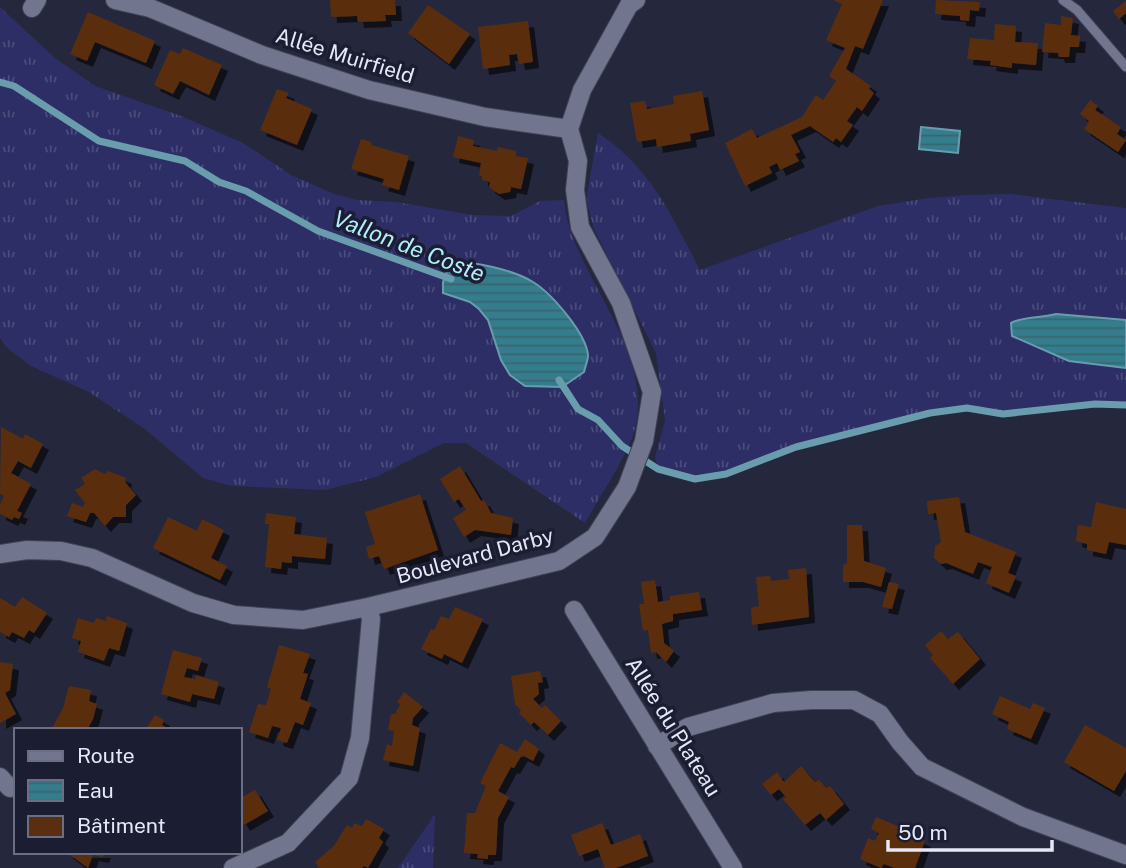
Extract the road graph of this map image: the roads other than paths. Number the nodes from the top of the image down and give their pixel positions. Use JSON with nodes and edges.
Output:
{"nodes":[{"id":1,"x":115,"y":0,"type":"edge"},
{"id":2,"x":636,"y":0,"type":"edge"},
{"id":3,"x":1063,"y":0,"type":"edge"},
{"id":4,"x":1126,"y":67,"type":"edge"},
{"id":5,"x":569,"y":129,"type":"junction"},
{"id":6,"x":0,"y":554,"type":"edge"},
{"id":7,"x":368,"y":607,"type":"junction"},
{"id":8,"x":574,"y":610,"type":"dead end"},
{"id":9,"x":657,"y":746,"type":"junction"},
{"id":10,"x":1126,"y":855,"type":"edge"},
{"id":11,"x":233,"y":868,"type":"edge"},
{"id":12,"x":733,"y":868,"type":"edge"}],
"edges":[{"from":1,"to":5,"type":"street","name":"Allée Muirfield"},
{"from":2,"to":5,"type":"street"},
{"from":3,"to":4,"type":"lane"},
{"from":5,"to":7,"type":"street","name":"Boulevard Darby"},
{"from":6,"to":7,"type":"street","name":"Boulevard Darby"},
{"from":7,"to":11,"type":"street"},
{"from":8,"to":9,"type":"street","name":"Allée du Plateau"},
{"from":9,"to":10,"type":"street"},
{"from":9,"to":12,"type":"street","name":"Allée du Plateau"}]}
